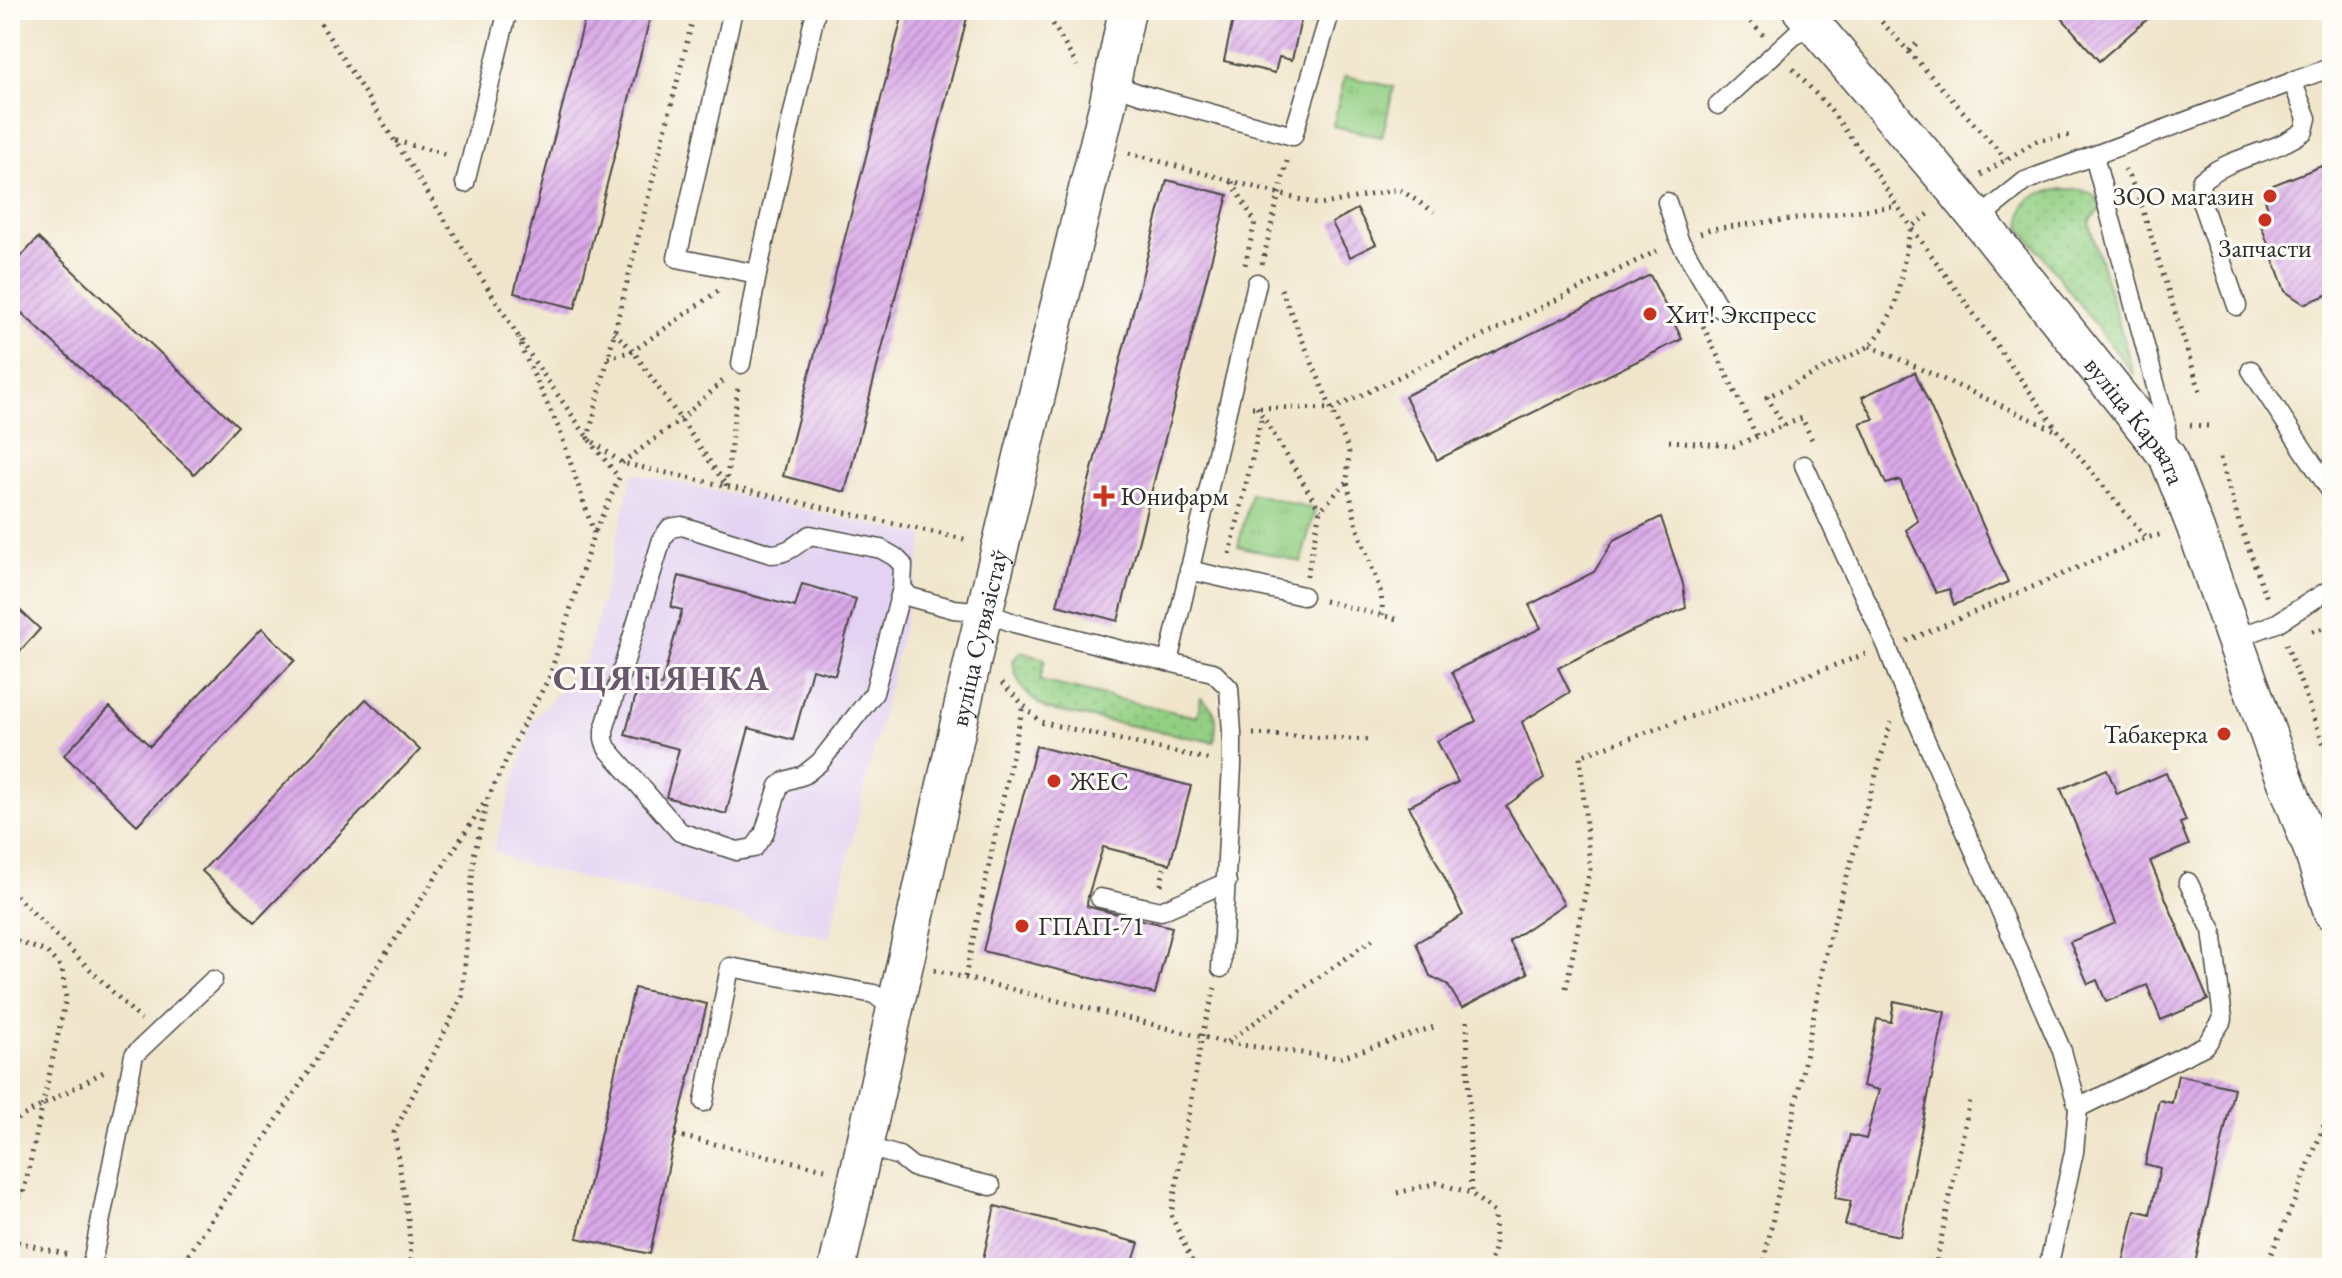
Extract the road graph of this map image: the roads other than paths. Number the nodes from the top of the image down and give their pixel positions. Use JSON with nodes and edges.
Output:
{"nodes":[{"id":1,"x":508,"y":10,"type":"edge"},
{"id":2,"x":733,"y":10,"type":"edge"},
{"id":3,"x":816,"y":10,"type":"edge"},
{"id":4,"x":1127,"y":10,"type":"edge"},
{"id":5,"x":1331,"y":10,"type":"edge"},
{"id":6,"x":1806,"y":15,"type":"edge"},
{"id":7,"x":2332,"y":67,"type":"edge"},
{"id":8,"x":2292,"y":81,"type":"junction"},
{"id":9,"x":1112,"y":84,"type":"junction"},
{"id":10,"x":1718,"y":105,"type":"dead end"},
{"id":11,"x":2094,"y":156,"type":"junction"},
{"id":12,"x":465,"y":183,"type":"dead end"},
{"id":13,"x":1667,"y":202,"type":"dead end"},
{"id":14,"x":1978,"y":219,"type":"junction"},
{"id":15,"x":751,"y":273,"type":"junction"},
{"id":16,"x":1257,"y":283,"type":"road end"},
{"id":17,"x":2237,"y":306,"type":"dead end"},
{"id":18,"x":1719,"y":308,"type":"dead end"},
{"id":19,"x":741,"y":364,"type":"road end"},
{"id":20,"x":2251,"y":370,"type":"dead end"},
{"id":21,"x":2167,"y":456,"type":"junction"},
{"id":22,"x":1804,"y":465,"type":"dead end"},
{"id":23,"x":2332,"y":493,"type":"edge"},
{"id":24,"x":1189,"y":570,"type":"junction"},
{"id":25,"x":902,"y":588,"type":"junction"},
{"id":26,"x":2332,"y":588,"type":"edge"},
{"id":27,"x":1303,"y":596,"type":"road end"},
{"id":28,"x":984,"y":612,"type":"junction"},
{"id":29,"x":2234,"y":639,"type":"junction"},
{"id":30,"x":1168,"y":662,"type":"junction"},
{"id":31,"x":1227,"y":882,"type":"junction"},
{"id":32,"x":2188,"y":882,"type":"dead end"},
{"id":33,"x":1100,"y":898,"type":"dead end"},
{"id":34,"x":2332,"y":912,"type":"edge"},
{"id":35,"x":1221,"y":968,"type":"road end"},
{"id":36,"x":213,"y":980,"type":"dead end"},
{"id":37,"x":895,"y":1010,"type":"junction"},
{"id":38,"x":704,"y":1102,"type":"dead end"},
{"id":39,"x":2078,"y":1108,"type":"junction"},
{"id":40,"x":864,"y":1146,"type":"junction"},
{"id":41,"x":991,"y":1186,"type":"dead end"},
{"id":42,"x":91,"y":1268,"type":"edge"},
{"id":43,"x":837,"y":1268,"type":"edge"},
{"id":44,"x":2048,"y":1268,"type":"edge"}],
"edges":[{"from":1,"to":12,"type":"lane"},
{"from":2,"to":15,"type":"lane"},
{"from":3,"to":15,"type":"lane"},
{"from":4,"to":9,"type":"street","name":"вуліца Сувязістаў"},
{"from":5,"to":9,"type":"lane"},
{"from":6,"to":10,"type":"lane"},
{"from":6,"to":14,"type":"street","name":"вуліца Карвата"},
{"from":7,"to":8,"type":"lane"},
{"from":8,"to":11,"type":"lane"},
{"from":8,"to":17,"type":"lane"},
{"from":9,"to":28,"type":"street","name":"вуліца Сувязістаў"},
{"from":11,"to":14,"type":"lane"},
{"from":11,"to":21,"type":"lane"},
{"from":13,"to":18,"type":"lane"},
{"from":14,"to":21,"type":"street","name":"вуліца Карвата"},
{"from":15,"to":19,"type":"lane"},
{"from":16,"to":24,"type":"lane"},
{"from":20,"to":23,"type":"lane"},
{"from":21,"to":29,"type":"street","name":"вуліца Карвата"},
{"from":22,"to":39,"type":"lane"},
{"from":24,"to":27,"type":"lane"},
{"from":24,"to":30,"type":"lane"},
{"from":25,"to":25,"type":"lane"},
{"from":25,"to":28,"type":"lane"},
{"from":26,"to":29,"type":"lane"},
{"from":28,"to":30,"type":"lane"},
{"from":28,"to":37,"type":"street","name":"вуліца Сувязістаў"},
{"from":29,"to":34,"type":"street","name":"вуліца Карвата"},
{"from":30,"to":31,"type":"lane"},
{"from":31,"to":33,"type":"lane"},
{"from":31,"to":35,"type":"lane"},
{"from":32,"to":39,"type":"lane"},
{"from":36,"to":42,"type":"lane"},
{"from":37,"to":38,"type":"lane"},
{"from":37,"to":40,"type":"street","name":"вуліца Сувязістаў"},
{"from":39,"to":44,"type":"lane"},
{"from":40,"to":41,"type":"lane"},
{"from":40,"to":43,"type":"street","name":"вуліца Сувязістаў"}]}
